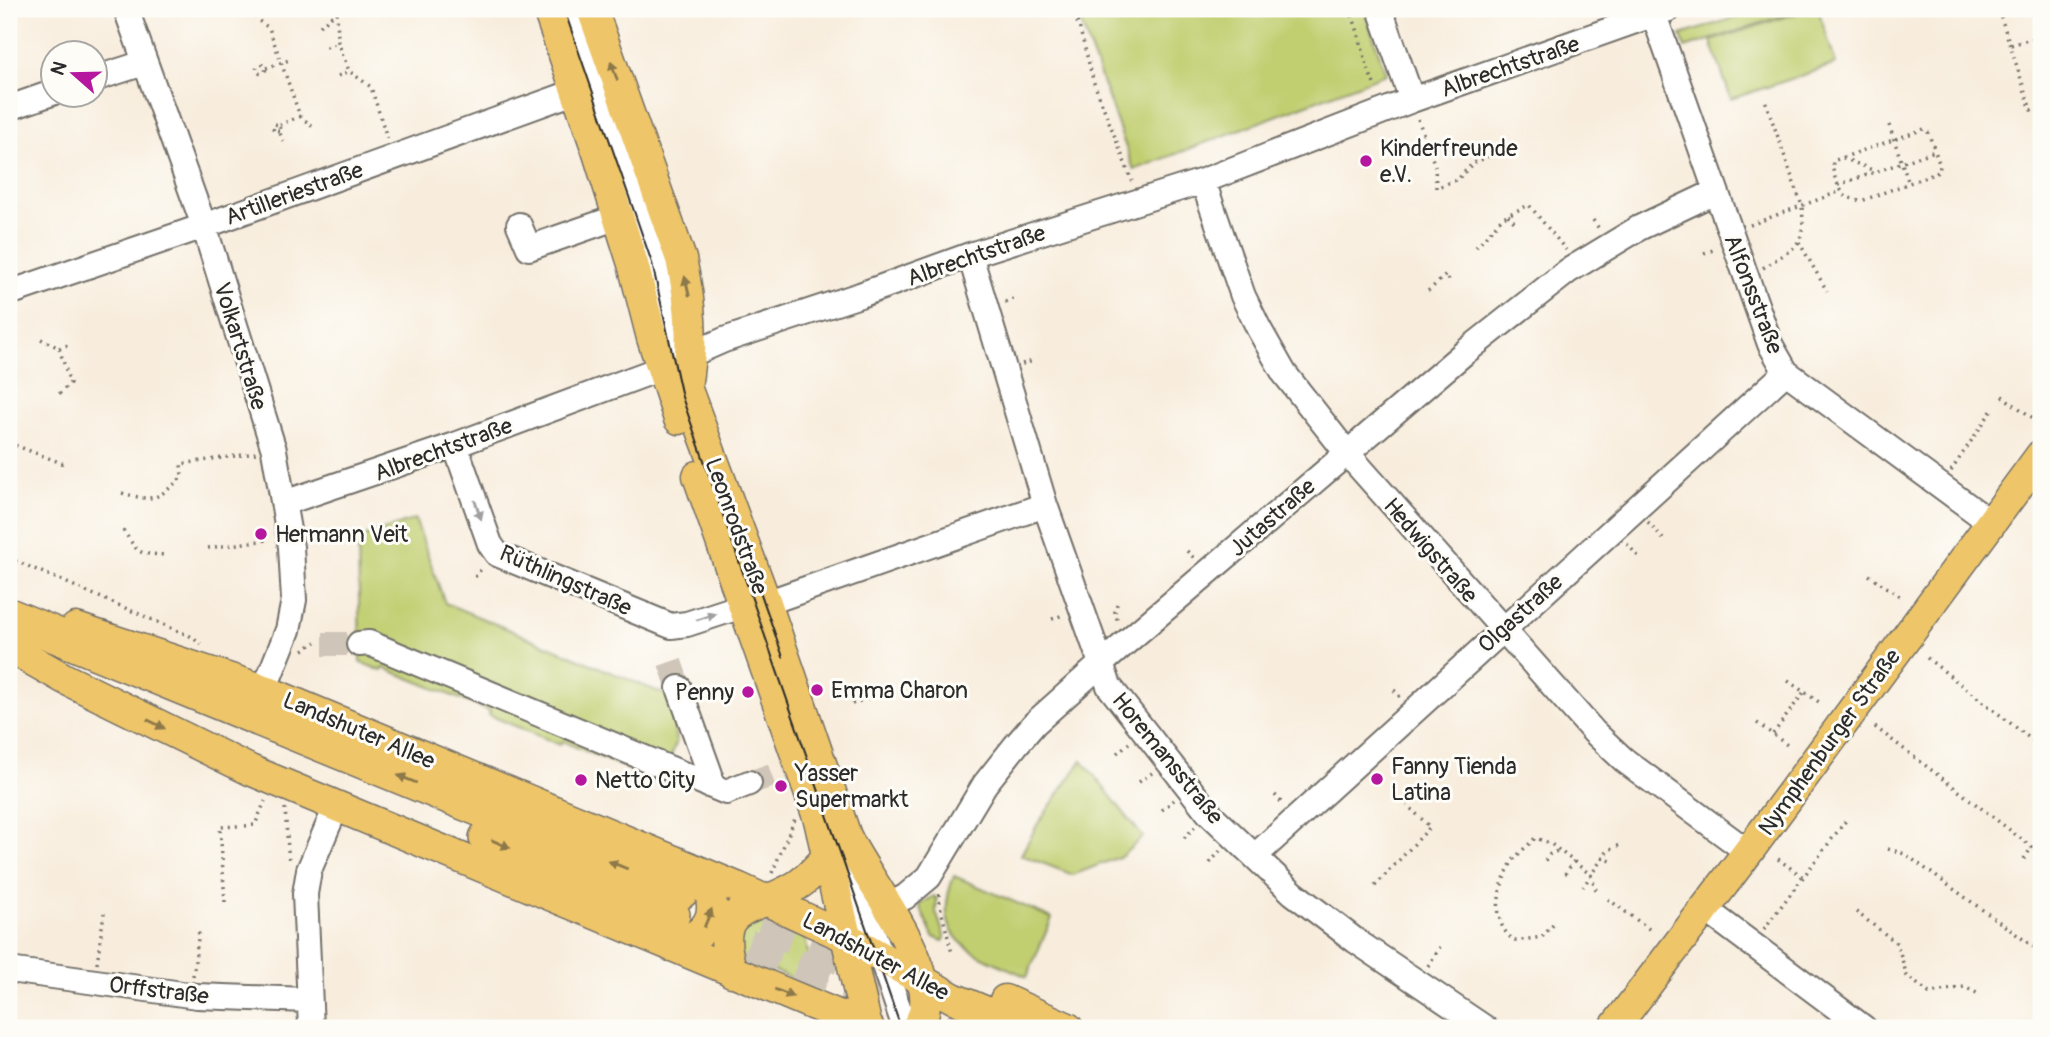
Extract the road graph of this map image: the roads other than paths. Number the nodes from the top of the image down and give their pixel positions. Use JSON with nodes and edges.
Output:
{"nodes":[{"id":1,"x":126,"y":9,"type":"edge"},
{"id":2,"x":548,"y":9,"type":"edge"},
{"id":3,"x":568,"y":9,"type":"edge"},
{"id":4,"x":592,"y":9,"type":"edge"},
{"id":5,"x":1380,"y":9,"type":"edge"},
{"id":6,"x":1661,"y":12,"type":"edge"},
{"id":7,"x":144,"y":63,"type":"junction"},
{"id":8,"x":108,"y":75,"type":"edge"},
{"id":9,"x":577,"y":91,"type":"junction"},
{"id":10,"x":38,"y":98,"type":"edge"},
{"id":11,"x":1412,"y":100,"type":"junction"},
{"id":12,"x":9,"y":108,"type":"edge"},
{"id":13,"x":1203,"y":181,"type":"junction"},
{"id":14,"x":1715,"y":192,"type":"junction"},
{"id":15,"x":618,"y":217,"type":"junction"},
{"id":16,"x":519,"y":225,"type":"dead end"},
{"id":17,"x":204,"y":226,"type":"junction"},
{"id":18,"x":970,"y":256,"type":"junction"},
{"id":19,"x":9,"y":293,"type":"edge"},
{"id":20,"x":679,"y":369,"type":"junction"},
{"id":21,"x":1786,"y":372,"type":"junction"},
{"id":22,"x":456,"y":445,"type":"junction"},
{"id":23,"x":1347,"y":453,"type":"junction"},
{"id":24,"x":2041,"y":455,"type":"edge"},
{"id":25,"x":284,"y":503,"type":"junction"},
{"id":26,"x":1045,"y":505,"type":"junction"},
{"id":27,"x":1991,"y":523,"type":"junction"},
{"id":28,"x":754,"y":605,"type":"junction"},
{"id":29,"x":9,"y":615,"type":"edge"},
{"id":30,"x":1502,"y":630,"type":"junction"},
{"id":31,"x":9,"y":639,"type":"edge"},
{"id":32,"x":359,"y":644,"type":"tunnel mouth"},
{"id":33,"x":9,"y":647,"type":"edge"},
{"id":34,"x":1102,"y":663,"type":"junction"},
{"id":35,"x":679,"y":688,"type":"tunnel mouth"},
{"id":36,"x":264,"y":690,"type":"junction"},
{"id":37,"x":749,"y":783,"type":"tunnel mouth"},
{"id":38,"x":708,"y":785,"type":"junction"},
{"id":39,"x":336,"y":807,"type":"junction"},
{"id":40,"x":1748,"y":852,"type":"junction"},
{"id":41,"x":841,"y":854,"type":"junction"},
{"id":42,"x":1255,"y":856,"type":"junction"},
{"id":43,"x":769,"y":888,"type":"junction"},
{"id":44,"x":874,"y":901,"type":"junction"},
{"id":45,"x":681,"y":906,"type":"junction"},
{"id":46,"x":1705,"y":909,"type":"junction"},
{"id":47,"x":845,"y":937,"type":"junction"},
{"id":48,"x":881,"y":957,"type":"junction"},
{"id":49,"x":9,"y":970,"type":"edge"},
{"id":50,"x":919,"y":970,"type":"junction"},
{"id":51,"x":732,"y":972,"type":"junction"},
{"id":52,"x":309,"y":1000,"type":"junction"},
{"id":53,"x":311,"y":1028,"type":"edge"},
{"id":54,"x":868,"y":1028,"type":"edge"},
{"id":55,"x":905,"y":1028,"type":"edge"},
{"id":56,"x":916,"y":1028,"type":"edge"},
{"id":57,"x":1025,"y":1028,"type":"edge"},
{"id":58,"x":1068,"y":1028,"type":"edge"},
{"id":59,"x":1485,"y":1028,"type":"edge"},
{"id":60,"x":1614,"y":1028,"type":"edge"},
{"id":61,"x":1864,"y":1028,"type":"edge"}],
"edges":[{"from":1,"to":7,"type":"street","name":"Volkartstraße"},
{"from":2,"to":9,"type":"main road","name":"Leonrodstraße"},
{"from":3,"to":20,"type":"street"},
{"from":20,"to":4,"type":"main road","name":"Leonrodstraße","one_way":true},
{"from":5,"to":11,"type":"street"},
{"from":6,"to":11,"type":"street","name":"Albrechtstraße"},
{"from":6,"to":14,"type":"street","name":"Alfonsstraße"},
{"from":7,"to":8,"type":"street"},
{"from":7,"to":17,"type":"street","name":"Volkartstraße"},
{"from":9,"to":15,"type":"main road","name":"Leonrodstraße"},
{"from":9,"to":17,"type":"street","name":"Artilleriestraße"},
{"from":10,"to":12,"type":"street"},
{"from":11,"to":13,"type":"street","name":"Albrechtstraße"},
{"from":13,"to":18,"type":"street","name":"Albrechtstraße"},
{"from":13,"to":23,"type":"street","name":"Hedwigstraße"},
{"from":14,"to":21,"type":"street","name":"Alfonsstraße"},
{"from":14,"to":23,"type":"street","name":"Jutastraße"},
{"from":15,"to":16,"type":"street"},
{"from":15,"to":20,"type":"main road","name":"Leonrodstraße"},
{"from":17,"to":19,"type":"street","name":"Artilleriestraße"},
{"from":17,"to":25,"type":"street","name":"Volkartstraße"},
{"from":18,"to":20,"type":"street","name":"Albrechtstraße"},
{"from":18,"to":26,"type":"street","name":"Horemansstraße"},
{"from":20,"to":22,"type":"street","name":"Albrechtstraße"},
{"from":20,"to":28,"type":"main road","name":"Leonrodstraße"},
{"from":20,"to":44,"type":"street"},
{"from":21,"to":27,"type":"street","name":"Alfonsstraße"},
{"from":21,"to":30,"type":"street","name":"Olgastraße"},
{"from":22,"to":25,"type":"street","name":"Albrechtstraße"},
{"from":22,"to":28,"type":"street","name":"Rüthlingstraße","one_way":true},
{"from":23,"to":30,"type":"street","name":"Hedwigstraße"},
{"from":23,"to":34,"type":"street","name":"Jutastraße"},
{"from":24,"to":27,"type":"main road","name":"Nymphenburger Straße"},
{"from":25,"to":36,"type":"street","name":"Volkartstraße"},
{"from":26,"to":28,"type":"street","name":"Rüthlingstraße"},
{"from":26,"to":34,"type":"street","name":"Horemansstraße"},
{"from":27,"to":40,"type":"main road","name":"Nymphenburger Straße"},
{"from":28,"to":41,"type":"main road","name":"Leonrodstraße"},
{"from":29,"to":36,"type":"main road","name":"Landshuter Allee"},
{"from":45,"to":29,"type":"highway","name":"Landshuter Allee","one_way":true},
{"from":30,"to":40,"type":"street","name":"Hedwigstraße"},
{"from":30,"to":42,"type":"street","name":"Olgastraße"},
{"from":31,"to":45,"type":"highway","name":"Landshuter Allee","one_way":true},
{"from":32,"to":38,"type":"street"},
{"from":33,"to":39,"type":"main road","name":"Landshuter Allee","one_way":true},
{"from":34,"to":42,"type":"street","name":"Horemansstraße"},
{"from":34,"to":44,"type":"street","name":"Jutastraße"},
{"from":35,"to":38,"type":"street"},
{"from":36,"to":45,"type":"main road","name":"Landshuter Allee"},
{"from":37,"to":38,"type":"street"},
{"from":39,"to":45,"type":"main road","name":"Landshuter Allee"},
{"from":39,"to":52,"type":"street"},
{"from":40,"to":46,"type":"main road","name":"Nymphenburger Straße"},
{"from":41,"to":43,"type":"main road","name":"Landshuter Allee"},
{"from":41,"to":44,"type":"main road","name":"Leonrodstraße"},
{"from":41,"to":47,"type":"main road","name":"Leonrodstraße"},
{"from":42,"to":59,"type":"street","name":"Horemansstraße"},
{"from":43,"to":45,"type":"main road","name":"Landshuter Allee"},
{"from":43,"to":47,"type":"main road","name":"Landshuter Allee"},
{"from":43,"to":51,"type":"main road","name":"Landshuter Allee","one_way":true},
{"from":44,"to":48,"type":"street"},
{"from":44,"to":50,"type":"main road","name":"Leonrodstraße"},
{"from":45,"to":51,"type":"main road","name":"Landshuter Allee"},
{"from":46,"to":60,"type":"main road","name":"Nymphenburger Straße"},
{"from":46,"to":61,"type":"street"},
{"from":47,"to":48,"type":"main road","name":"Landshuter Allee"},
{"from":47,"to":54,"type":"main road","name":"Leonrodstraße"},
{"from":48,"to":50,"type":"main road","name":"Landshuter Allee"},
{"from":48,"to":55,"type":"street"},
{"from":49,"to":52,"type":"street","name":"Orffstraße"},
{"from":50,"to":56,"type":"main road","name":"Leonrodstraße"},
{"from":50,"to":57,"type":"main road","name":"Landshuter Allee"},
{"from":50,"to":58,"type":"main road","name":"Landshuter Allee"},
{"from":51,"to":54,"type":"main road","name":"Landshuter Allee","one_way":true},
{"from":52,"to":53,"type":"street"}]}
